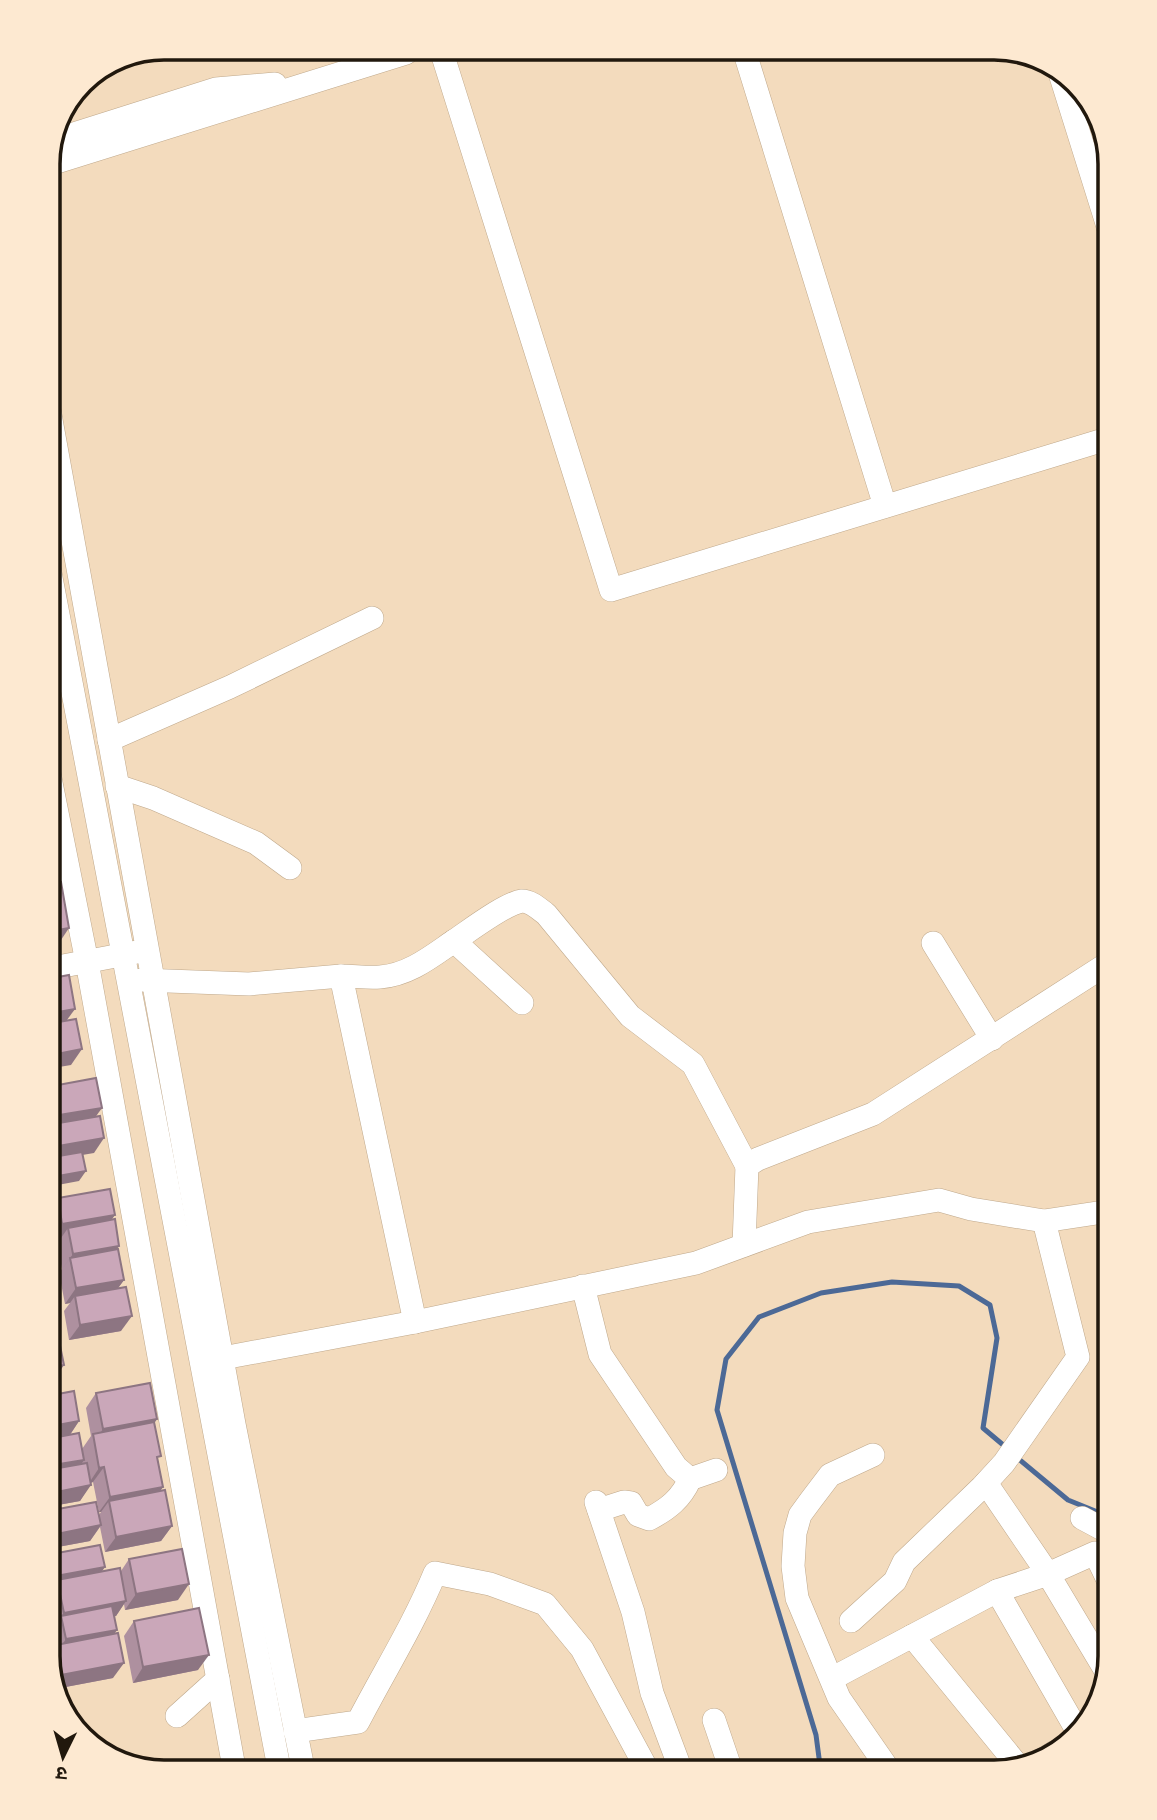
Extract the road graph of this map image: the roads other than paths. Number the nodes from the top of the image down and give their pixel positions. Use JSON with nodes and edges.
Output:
{"nodes":[{"id":1,"x":384,"y":60,"type":"edge"},
{"id":2,"x":444,"y":60,"type":"edge"},
{"id":3,"x":747,"y":60,"type":"edge"},
{"id":4,"x":323,"y":79,"type":"junction"},
{"id":5,"x":1064,"y":87,"type":"edge"},
{"id":6,"x":63,"y":136,"type":"edge"},
{"id":7,"x":60,"y":161,"type":"edge"},
{"id":8,"x":1098,"y":195,"type":"edge"},
{"id":9,"x":1098,"y":442,"type":"edge"},
{"id":10,"x":60,"y":470,"type":"edge"},
{"id":11,"x":885,"y":506,"type":"junction"},
{"id":12,"x":372,"y":618,"type":"dead end"},
{"id":13,"x":60,"y":627,"type":"edge"},
{"id":14,"x":109,"y":740,"type":"junction"},
{"id":15,"x":117,"y":786,"type":"junction"},
{"id":16,"x":60,"y":846,"type":"edge"},
{"id":17,"x":290,"y":868,"type":"dead end"},
{"id":18,"x":454,"y":940,"type":"junction"},
{"id":19,"x":933,"y":943,"type":"dead end"},
{"id":20,"x":147,"y":949,"type":"junction"},
{"id":21,"x":122,"y":955,"type":"junction"},
{"id":22,"x":87,"y":962,"type":"junction"},
{"id":23,"x":60,"y":967,"type":"edge"},
{"id":24,"x":1098,"y":970,"type":"edge"},
{"id":25,"x":341,"y":976,"type":"junction"},
{"id":26,"x":154,"y":979,"type":"junction"},
{"id":27,"x":127,"y":981,"type":"junction"},
{"id":28,"x":522,"y":1003,"type":"dead end"},
{"id":29,"x":992,"y":1039,"type":"junction"},
{"id":30,"x":747,"y":1166,"type":"junction"},
{"id":31,"x":1098,"y":1213,"type":"edge"},
{"id":32,"x":1044,"y":1221,"type":"junction"},
{"id":33,"x":744,"y":1245,"type":"junction"},
{"id":34,"x":583,"y":1286,"type":"junction"},
{"id":35,"x":415,"y":1322,"type":"junction"},
{"id":36,"x":211,"y":1360,"type":"junction"},
{"id":37,"x":873,"y":1455,"type":"dead end"},
{"id":38,"x":716,"y":1470,"type":"dead end"},
{"id":39,"x":690,"y":1479,"type":"junction"},
{"id":40,"x":986,"y":1483,"type":"junction"},
{"id":41,"x":1082,"y":1518,"type":"dead end"},
{"id":42,"x":1098,"y":1527,"type":"edge"},
{"id":43,"x":1098,"y":1548,"type":"edge"},
{"id":44,"x":1048,"y":1574,"type":"junction"},
{"id":45,"x":997,"y":1591,"type":"junction"},
{"id":46,"x":851,"y":1621,"type":"dead end"},
{"id":47,"x":912,"y":1636,"type":"junction"},
{"id":48,"x":1098,"y":1658,"type":"edge"},
{"id":49,"x":833,"y":1678,"type":"junction"},
{"id":50,"x":218,"y":1679,"type":"junction"},
{"id":51,"x":177,"y":1716,"type":"dead end"},
{"id":52,"x":714,"y":1720,"type":"dead end"},
{"id":53,"x":1073,"y":1723,"type":"edge"},
{"id":54,"x":295,"y":1731,"type":"junction"},
{"id":55,"x":1013,"y":1759,"type":"edge"},
{"id":56,"x":233,"y":1760,"type":"edge"},
{"id":57,"x":278,"y":1760,"type":"edge"},
{"id":58,"x":301,"y":1760,"type":"edge"},
{"id":59,"x":642,"y":1760,"type":"edge"},
{"id":60,"x":677,"y":1760,"type":"edge"},
{"id":61,"x":728,"y":1760,"type":"edge"},
{"id":62,"x":882,"y":1760,"type":"edge"}],
"edges":[{"from":1,"to":4,"type":"street"},
{"from":2,"to":11,"type":"street"},
{"from":3,"to":11,"type":"street"},
{"from":4,"to":6,"type":"street"},
{"from":4,"to":7,"type":"street"},
{"from":5,"to":8,"type":"street"},
{"from":9,"to":11,"type":"street"},
{"from":10,"to":14,"type":"street"},
{"from":12,"to":14,"type":"street"},
{"from":13,"to":21,"type":"street"},
{"from":14,"to":15,"type":"street"},
{"from":15,"to":17,"type":"street"},
{"from":15,"to":20,"type":"street"},
{"from":16,"to":22,"type":"street"},
{"from":18,"to":25,"type":"street"},
{"from":18,"to":28,"type":"street"},
{"from":18,"to":30,"type":"street"},
{"from":19,"to":29,"type":"street"},
{"from":20,"to":21,"type":"street"},
{"from":20,"to":26,"type":"street"},
{"from":21,"to":22,"type":"street"},
{"from":21,"to":27,"type":"street"},
{"from":22,"to":23,"type":"street"},
{"from":22,"to":50,"type":"street"},
{"from":24,"to":29,"type":"street"},
{"from":25,"to":26,"type":"street"},
{"from":25,"to":35,"type":"street"},
{"from":26,"to":27,"type":"street"},
{"from":26,"to":36,"type":"street"},
{"from":27,"to":36,"type":"street"},
{"from":29,"to":30,"type":"street"},
{"from":30,"to":33,"type":"street"},
{"from":31,"to":32,"type":"street"},
{"from":32,"to":33,"type":"street"},
{"from":32,"to":40,"type":"street"},
{"from":33,"to":34,"type":"street"},
{"from":34,"to":35,"type":"street"},
{"from":34,"to":39,"type":"street"},
{"from":35,"to":36,"type":"street"},
{"from":36,"to":54,"type":"street"},
{"from":36,"to":57,"type":"street"},
{"from":37,"to":49,"type":"street"},
{"from":38,"to":39,"type":"street"},
{"from":39,"to":60,"type":"street"},
{"from":40,"to":44,"type":"street"},
{"from":40,"to":46,"type":"street"},
{"from":41,"to":42,"type":"street"},
{"from":43,"to":44,"type":"street"},
{"from":44,"to":45,"type":"street"},
{"from":44,"to":48,"type":"street"},
{"from":45,"to":47,"type":"street"},
{"from":45,"to":53,"type":"street"},
{"from":47,"to":49,"type":"street"},
{"from":47,"to":55,"type":"street"},
{"from":49,"to":62,"type":"street"},
{"from":50,"to":51,"type":"street"},
{"from":50,"to":56,"type":"street"},
{"from":52,"to":61,"type":"street"},
{"from":54,"to":58,"type":"street"},
{"from":54,"to":59,"type":"street"}]}
